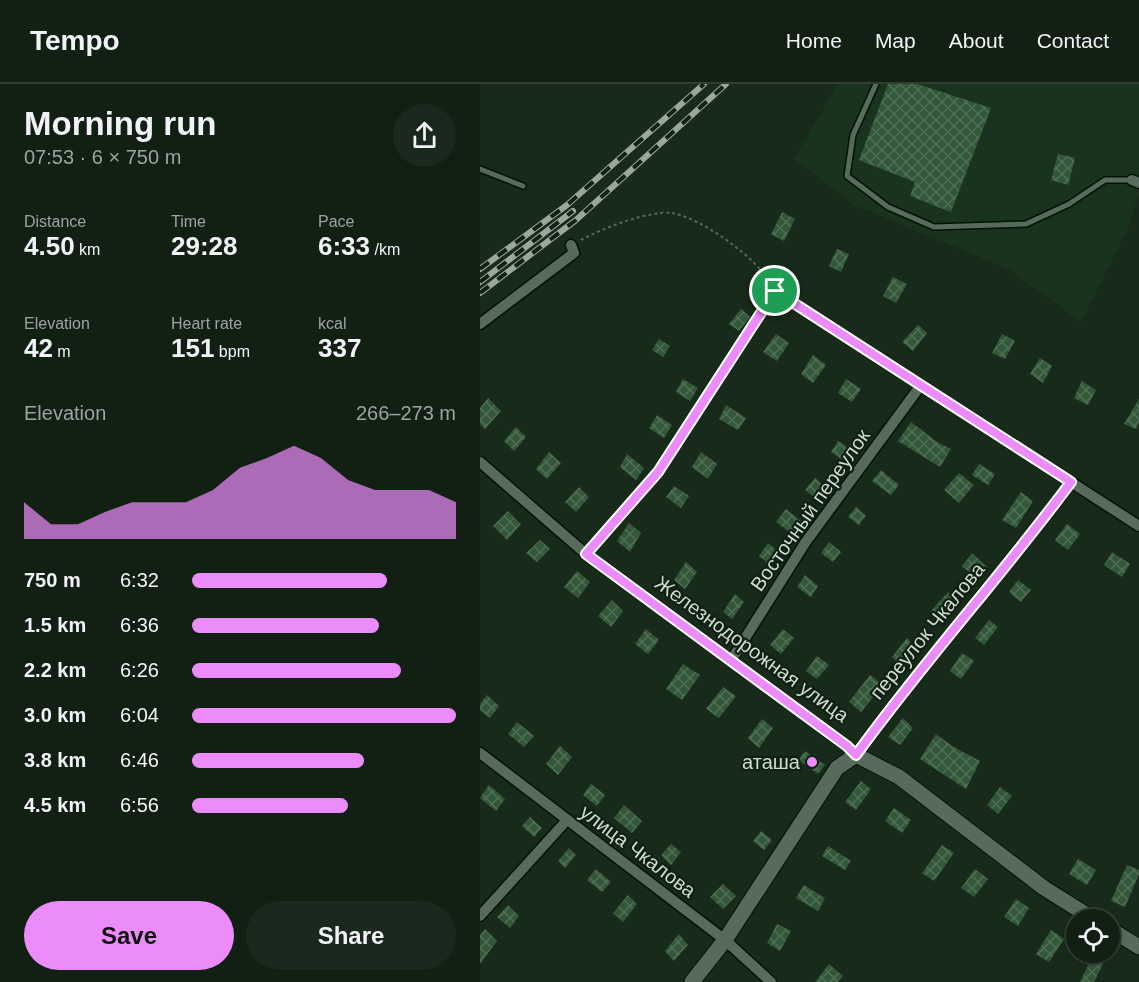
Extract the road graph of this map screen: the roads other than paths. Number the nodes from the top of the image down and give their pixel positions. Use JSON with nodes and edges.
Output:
{"nodes":[{"id":1,"x":876,"y":84,"type":"edge"},
{"id":2,"x":480,"y":169,"type":"edge"},
{"id":3,"x":1136,"y":182,"type":"edge"},
{"id":4,"x":523,"y":186,"type":"dead end"},
{"id":5,"x":571,"y":245,"type":"road end"},
{"id":6,"x":480,"y":324,"type":"edge"},
{"id":7,"x":921,"y":385,"type":"junction"},
{"id":8,"x":480,"y":462,"type":"edge"},
{"id":9,"x":1071,"y":482,"type":"junction"},
{"id":10,"x":1139,"y":526,"type":"edge"},
{"id":11,"x":586,"y":554,"type":"junction"},
{"id":12,"x":732,"y":659,"type":"junction"},
{"id":13,"x":480,"y":753,"type":"edge"},
{"id":14,"x":856,"y":755,"type":"junction"},
{"id":15,"x":567,"y":820,"type":"junction"},
{"id":16,"x":1077,"y":909,"type":"edge"},
{"id":17,"x":480,"y":916,"type":"edge"},
{"id":18,"x":1120,"y":935,"type":"edge"},
{"id":19,"x":725,"y":940,"type":"junction"},
{"id":20,"x":1139,"y":947,"type":"edge"},
{"id":21,"x":692,"y":982,"type":"edge"},
{"id":22,"x":771,"y":982,"type":"edge"}],
"edges":[{"from":1,"to":3,"type":"lane"},
{"from":2,"to":4,"type":"lane"},
{"from":5,"to":6,"type":"street"},
{"from":7,"to":9,"type":"street"},
{"from":7,"to":11,"type":"street"},
{"from":7,"to":12,"type":"street","name":"Восточный переулок"},
{"from":8,"to":11,"type":"street","name":"Железнодорожная улица"},
{"from":9,"to":10,"type":"street"},
{"from":9,"to":14,"type":"street","name":"переулок Чкалова"},
{"from":11,"to":12,"type":"street","name":"Железнодорожная улица"},
{"from":12,"to":14,"type":"street","name":"Железнодорожная улица"},
{"from":13,"to":15,"type":"street","name":"улица Чкалова"},
{"from":14,"to":16,"type":"street","name":"Железнодорожная улица"},
{"from":14,"to":19,"type":"street","name":"переулок Чкалова"},
{"from":15,"to":17,"type":"street"},
{"from":15,"to":19,"type":"street","name":"улица Чкалова"},
{"from":18,"to":20,"type":"street"},
{"from":19,"to":21,"type":"street","name":"переулок Чкалова"},
{"from":19,"to":22,"type":"street","name":"улица Чкалова"}]}
